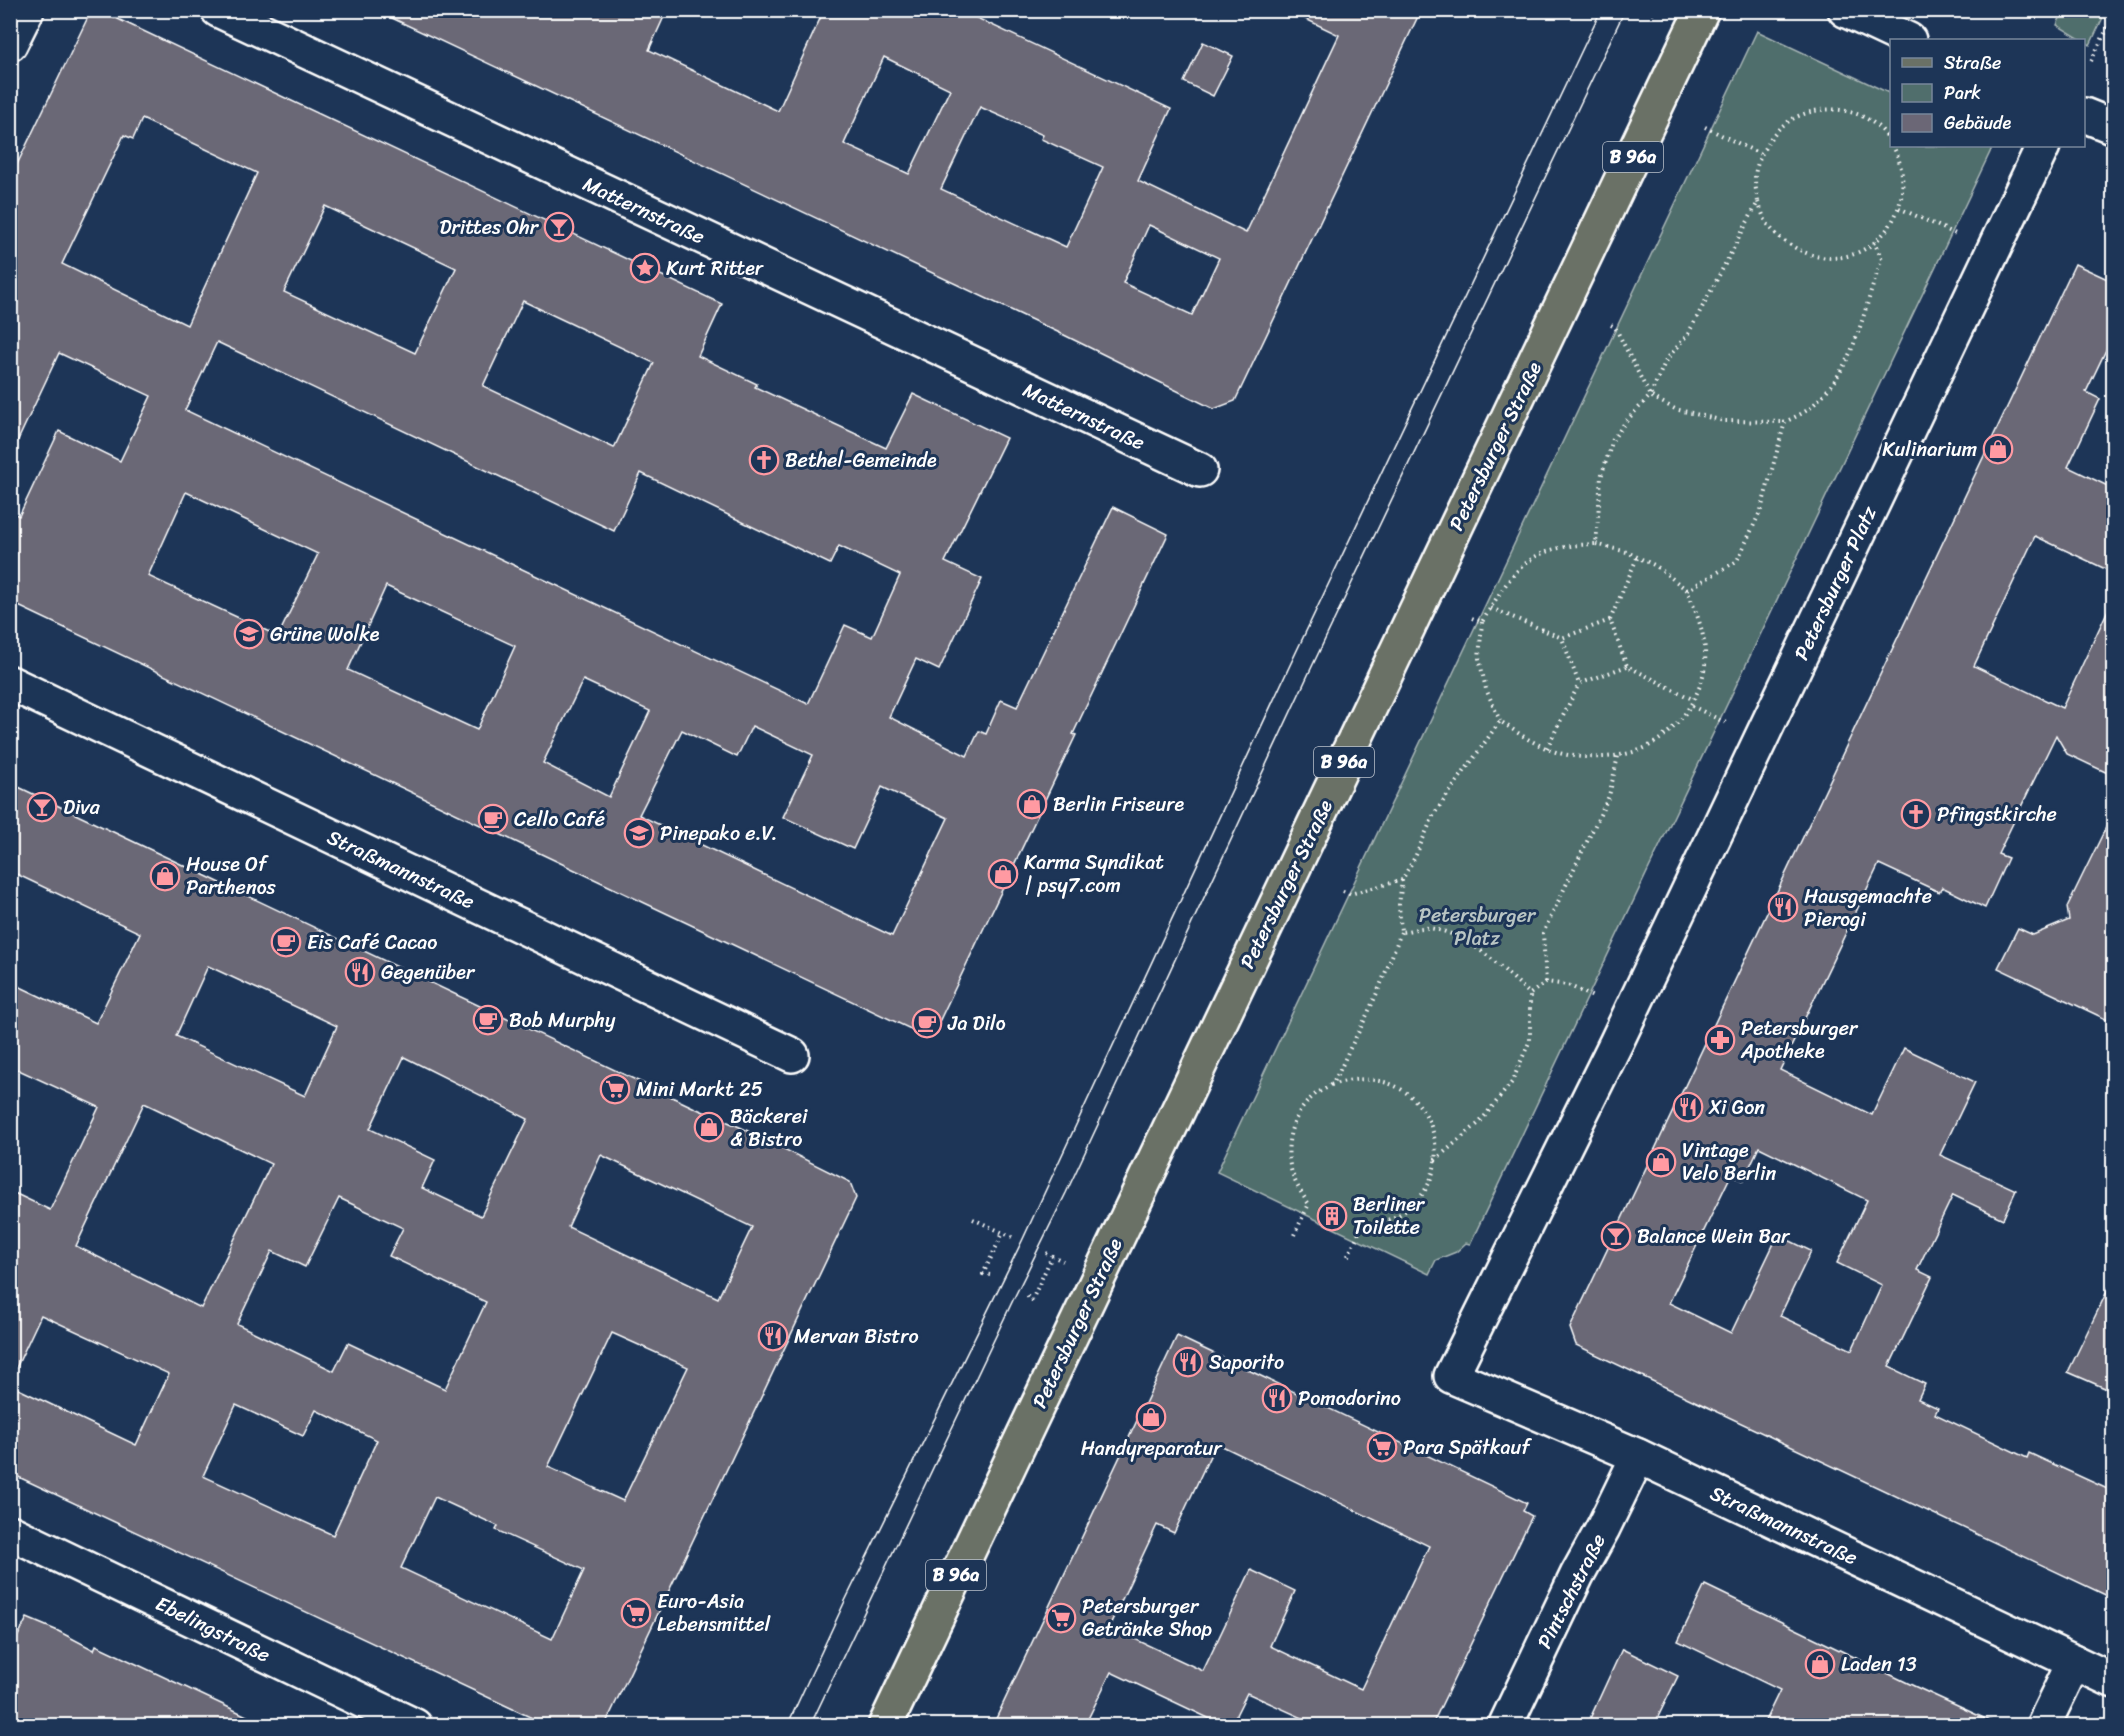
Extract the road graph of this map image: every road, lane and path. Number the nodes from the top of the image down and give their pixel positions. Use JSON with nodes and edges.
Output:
{"nodes":[{"id":1,"x":27,"y":10,"type":"edge"},
{"id":2,"x":218,"y":10,"type":"edge"},
{"id":3,"x":1648,"y":10,"type":"edge"},
{"id":4,"x":1702,"y":10,"type":"edge"},
{"id":5,"x":1845,"y":10,"type":"edge"},
{"id":6,"x":2114,"y":15,"type":"edge"},
{"id":7,"x":1661,"y":17,"type":"dead end"},
{"id":8,"x":1907,"y":39,"type":"edge"},
{"id":9,"x":10,"y":44,"type":"edge"},
{"id":10,"x":2091,"y":62,"type":"dead end"},
{"id":11,"x":2085,"y":115,"type":"edge"},
{"id":12,"x":1705,"y":127,"type":"dead end"},
{"id":13,"x":2114,"y":127,"type":"edge"},
{"id":14,"x":1890,"y":142,"type":"edge"},
{"id":15,"x":1894,"y":147,"type":"edge"},
{"id":16,"x":2043,"y":147,"type":"edge"},
{"id":17,"x":1760,"y":154,"type":"junction"},
{"id":18,"x":1758,"y":202,"type":"junction"},
{"id":19,"x":1899,"y":208,"type":"junction"},
{"id":20,"x":1959,"y":236,"type":"dead end"},
{"id":21,"x":1874,"y":242,"type":"junction"},
{"id":22,"x":1611,"y":325,"type":"dead end"},
{"id":23,"x":1650,"y":396,"type":"junction"},
{"id":24,"x":1785,"y":422,"type":"junction"},
{"id":25,"x":1200,"y":470,"type":"dead end"},
{"id":26,"x":1596,"y":544,"type":"junction"},
{"id":27,"x":1637,"y":558,"type":"junction"},
{"id":28,"x":1687,"y":590,"type":"junction"},
{"id":29,"x":1491,"y":608,"type":"junction"},
{"id":30,"x":1472,"y":618,"type":"dead end"},
{"id":31,"x":1610,"y":620,"type":"junction"},
{"id":32,"x":1482,"y":622,"type":"junction"},
{"id":33,"x":1562,"y":638,"type":"junction"},
{"id":34,"x":1627,"y":666,"type":"junction"},
{"id":35,"x":10,"y":683,"type":"edge"},
{"id":36,"x":1579,"y":684,"type":"junction"},
{"id":37,"x":1694,"y":700,"type":"junction"},
{"id":38,"x":1692,"y":706,"type":"junction"},
{"id":39,"x":1500,"y":721,"type":"junction"},
{"id":40,"x":1728,"y":724,"type":"dead end"},
{"id":41,"x":1547,"y":748,"type":"junction"},
{"id":42,"x":1618,"y":756,"type":"junction"},
{"id":43,"x":1402,"y":879,"type":"junction"},
{"id":44,"x":1343,"y":891,"type":"dead end"},
{"id":45,"x":1401,"y":932,"type":"junction"},
{"id":46,"x":1546,"y":982,"type":"junction"},
{"id":47,"x":1530,"y":994,"type":"junction"},
{"id":48,"x":1596,"y":998,"type":"dead end"},
{"id":49,"x":792,"y":1055,"type":"dead end"},
{"id":50,"x":1331,"y":1085,"type":"junction"},
{"id":51,"x":1436,"y":1160,"type":"junction"},
{"id":52,"x":973,"y":1219,"type":"dead end"},
{"id":53,"x":1003,"y":1233,"type":"junction"},
{"id":54,"x":1294,"y":1235,"type":"dead end"},
{"id":55,"x":1012,"y":1237,"type":"dead end"},
{"id":56,"x":1046,"y":1253,"type":"dead end"},
{"id":57,"x":1052,"y":1256,"type":"junction"},
{"id":58,"x":1346,"y":1260,"type":"dead end"},
{"id":59,"x":1063,"y":1261,"type":"dead end"},
{"id":60,"x":990,"y":1275,"type":"dead end"},
{"id":61,"x":1027,"y":1296,"type":"dead end"},
{"id":62,"x":1451,"y":1376,"type":"joint"},
{"id":63,"x":1638,"y":1456,"type":"junction"},
{"id":64,"x":11,"y":1534,"type":"edge"},
{"id":65,"x":2074,"y":1662,"type":"junction"},
{"id":66,"x":2114,"y":1681,"type":"edge"},
{"id":67,"x":415,"y":1725,"type":"edge"},
{"id":68,"x":885,"y":1725,"type":"edge"},
{"id":69,"x":1505,"y":1725,"type":"edge"},
{"id":70,"x":2043,"y":1725,"type":"edge"}],
"edges":[{"from":1,"to":9,"type":"street"},
{"from":2,"to":25,"type":"street","name":"Matternstraße"},
{"from":3,"to":7,"type":"path"},
{"from":4,"to":68,"type":"main road","name":"Petersburger Straße","number":"B 96a"},
{"from":5,"to":8,"type":"street"},
{"from":6,"to":10,"type":"path"},
{"from":11,"to":13,"type":"street"},
{"from":12,"to":17,"type":"path"},
{"from":14,"to":17,"type":"path"},
{"from":15,"to":19,"type":"path"},
{"from":16,"to":62,"type":"street","name":"Petersburger Platz"},
{"from":17,"to":18,"type":"path"},
{"from":18,"to":21,"type":"path"},
{"from":18,"to":23,"type":"path"},
{"from":19,"to":20,"type":"path"},
{"from":19,"to":21,"type":"path"},
{"from":21,"to":24,"type":"path"},
{"from":22,"to":23,"type":"path"},
{"from":23,"to":24,"type":"path"},
{"from":23,"to":26,"type":"path"},
{"from":24,"to":28,"type":"path"},
{"from":26,"to":27,"type":"path"},
{"from":26,"to":29,"type":"path"},
{"from":27,"to":28,"type":"path"},
{"from":27,"to":31,"type":"path"},
{"from":28,"to":37,"type":"path"},
{"from":29,"to":32,"type":"path"},
{"from":29,"to":33,"type":"path"},
{"from":30,"to":32,"type":"path"},
{"from":31,"to":33,"type":"path"},
{"from":31,"to":34,"type":"path"},
{"from":32,"to":39,"type":"path"},
{"from":33,"to":36,"type":"path"},
{"from":34,"to":36,"type":"path"},
{"from":34,"to":37,"type":"path"},
{"from":35,"to":49,"type":"street","name":"Straßmannstraße"},
{"from":36,"to":41,"type":"path"},
{"from":37,"to":38,"type":"path"},
{"from":38,"to":40,"type":"path"},
{"from":38,"to":42,"type":"path"},
{"from":39,"to":41,"type":"path"},
{"from":39,"to":43,"type":"path"},
{"from":41,"to":42,"type":"path"},
{"from":42,"to":46,"type":"path"},
{"from":43,"to":44,"type":"path"},
{"from":43,"to":45,"type":"path"},
{"from":45,"to":47,"type":"path"},
{"from":45,"to":50,"type":"path"},
{"from":46,"to":47,"type":"path"},
{"from":46,"to":48,"type":"path"},
{"from":47,"to":51,"type":"path"},
{"from":50,"to":51,"type":"path"},
{"from":50,"to":54,"type":"path"},
{"from":51,"to":58,"type":"path"},
{"from":52,"to":53,"type":"path"},
{"from":53,"to":55,"type":"path"},
{"from":53,"to":60,"type":"path"},
{"from":56,"to":57,"type":"path"},
{"from":57,"to":59,"type":"path"},
{"from":57,"to":61,"type":"path"},
{"from":62,"to":63,"type":"street","name":"Straßmannstraße"},
{"from":63,"to":65,"type":"street","name":"Straßmannstraße"},
{"from":63,"to":69,"type":"street","name":"Pintschstraße"},
{"from":64,"to":67,"type":"street","name":"Ebelingstraße"},
{"from":65,"to":66,"type":"street","name":"Straßmannstraße"},
{"from":65,"to":70,"type":"street"}]}
